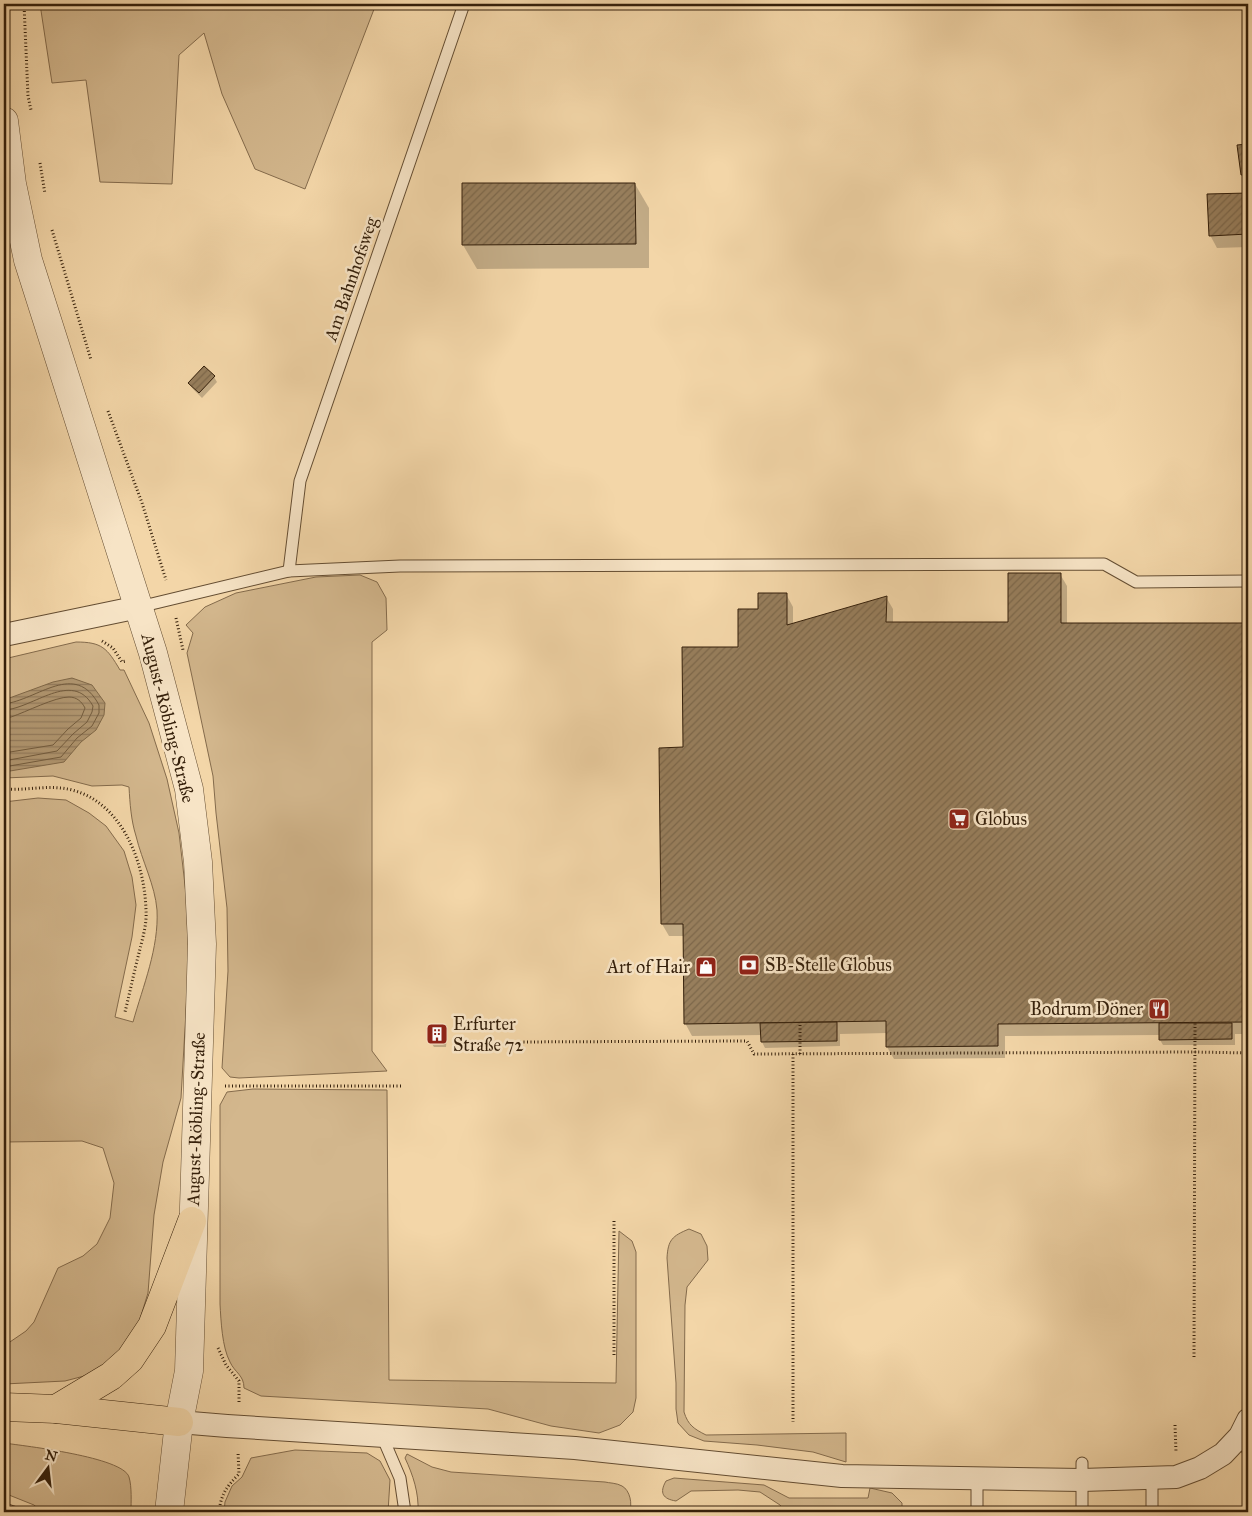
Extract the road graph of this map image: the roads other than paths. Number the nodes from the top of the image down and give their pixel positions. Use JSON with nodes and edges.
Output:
{"nodes":[{"id":1,"x":464,"y":4,"type":"edge"},
{"id":2,"x":4,"y":121,"type":"edge"},
{"id":3,"x":289,"y":571,"type":"junction"},
{"id":4,"x":1248,"y":581,"type":"edge"},
{"id":5,"x":139,"y":608,"type":"junction"},
{"id":6,"x":4,"y":635,"type":"edge"},
{"id":7,"x":192,"y":1221,"type":"junction"},
{"id":8,"x":4,"y":1407,"type":"edge"},
{"id":9,"x":56,"y":1409,"type":"junction"},
{"id":10,"x":179,"y":1422,"type":"junction"},
{"id":11,"x":382,"y":1436,"type":"junction"},
{"id":12,"x":1245,"y":1436,"type":"edge"},
{"id":13,"x":1082,"y":1472,"type":"junction"},
{"id":14,"x":977,"y":1478,"type":"junction"},
{"id":15,"x":1152,"y":1478,"type":"junction"},
{"id":16,"x":4,"y":1508,"type":"edge"},
{"id":17,"x":13,"y":1512,"type":"edge"},
{"id":18,"x":169,"y":1512,"type":"edge"},
{"id":19,"x":405,"y":1512,"type":"edge"},
{"id":20,"x":977,"y":1512,"type":"edge"},
{"id":21,"x":1082,"y":1512,"type":"edge"},
{"id":22,"x":1152,"y":1512,"type":"edge"}],
"edges":[{"from":1,"to":3,"type":"lane","name":"Am Bahnhofsweg"},
{"from":2,"to":5,"type":"street","name":"August-Röbling-Straße"},
{"from":3,"to":4,"type":"lane"},
{"from":3,"to":5,"type":"lane"},
{"from":5,"to":6,"type":"street"},
{"from":5,"to":7,"type":"street","name":"August-Röbling-Straße"},
{"from":7,"to":9,"type":"highway"},
{"from":7,"to":10,"type":"street","name":"August-Röbling-Straße"},
{"from":8,"to":9,"type":"highway"},
{"from":9,"to":10,"type":"highway"},
{"from":10,"to":11,"type":"street"},
{"from":10,"to":18,"type":"street","name":"August-Röbling-Straße"},
{"from":11,"to":14,"type":"street"},
{"from":11,"to":19,"type":"lane"},
{"from":12,"to":15,"type":"street"},
{"from":13,"to":14,"type":"street"},
{"from":13,"to":15,"type":"street"},
{"from":13,"to":21,"type":"lane"},
{"from":14,"to":20,"type":"lane"},
{"from":15,"to":22,"type":"lane"},
{"from":16,"to":17,"type":"lane"}]}
